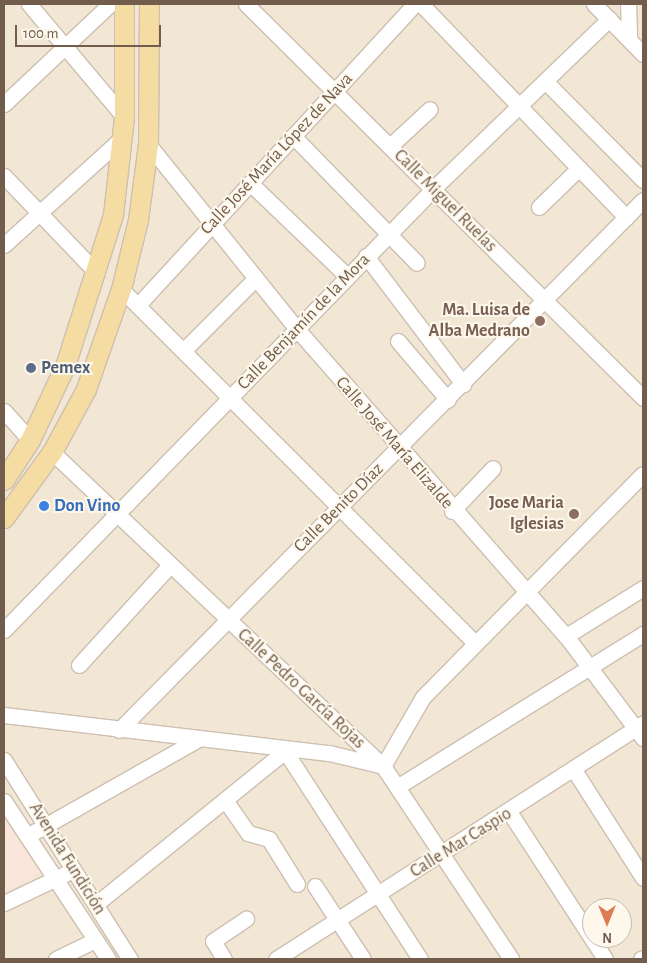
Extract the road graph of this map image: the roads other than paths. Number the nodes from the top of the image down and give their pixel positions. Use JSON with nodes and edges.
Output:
{"nodes":[{"id":1,"x":29,"y":4,"type":"edge"},
{"id":2,"x":110,"y":4,"type":"edge"},
{"id":3,"x":124,"y":4,"type":"edge"},
{"id":4,"x":149,"y":4,"type":"edge"},
{"id":5,"x":415,"y":4,"type":"edge"},
{"id":6,"x":421,"y":4,"type":"edge"},
{"id":7,"x":594,"y":4,"type":"edge"},
{"id":8,"x":628,"y":4,"type":"edge"},
{"id":9,"x":252,"y":6,"type":"edge"},
{"id":10,"x":609,"y":19,"type":"junction"},
{"id":11,"x":629,"y":39,"type":"junction"},
{"id":12,"x":65,"y":46,"type":"junction"},
{"id":13,"x":643,"y":54,"type":"edge"},
{"id":14,"x":546,"y":82,"type":"junction"},
{"id":15,"x":334,"y":91,"type":"junction"},
{"id":16,"x":4,"y":104,"type":"edge"},
{"id":17,"x":520,"y":107,"type":"junction"},
{"id":18,"x":430,"y":109,"type":"dead end"},
{"id":19,"x":124,"y":117,"type":"junction"},
{"id":20,"x":293,"y":136,"type":"junction"},
{"id":21,"x":123,"y":137,"type":"junction"},
{"id":22,"x":148,"y":144,"type":"junction"},
{"id":23,"x":390,"y":146,"type":"junction"},
{"id":24,"x":578,"y":168,"type":"junction"},
{"id":25,"x":4,"y":176,"type":"edge"},
{"id":26,"x":643,"y":180,"type":"edge"},
{"id":27,"x":250,"y":183,"type":"junction"},
{"id":28,"x":433,"y":189,"type":"junction"},
{"id":29,"x":643,"y":200,"type":"edge"},
{"id":30,"x":539,"y":207,"type":"dead end"},
{"id":31,"x":38,"y":211,"type":"junction"},
{"id":32,"x":626,"y":217,"type":"junction"},
{"id":33,"x":211,"y":226,"type":"junction"},
{"id":34,"x":389,"y":234,"type":"junction"},
{"id":35,"x":4,"y":245,"type":"edge"},
{"id":36,"x":366,"y":256,"type":"junction"},
{"id":37,"x":417,"y":263,"type":"dead end"},
{"id":38,"x":97,"y":273,"type":"junction"},
{"id":39,"x":347,"y":276,"type":"junction"},
{"id":40,"x":256,"y":279,"type":"junction"},
{"id":41,"x":121,"y":289,"type":"junction"},
{"id":42,"x":546,"y":301,"type":"junction"},
{"id":43,"x":138,"y":305,"type":"junction"},
{"id":44,"x":296,"y":328,"type":"junction"},
{"id":45,"x":398,"y":341,"type":"dead end"},
{"id":46,"x":184,"y":350,"type":"junction"},
{"id":47,"x":462,"y":384,"type":"junction"},
{"id":48,"x":232,"y":398,"type":"junction"},
{"id":49,"x":643,"y":398,"type":"edge"},
{"id":50,"x":448,"y":400,"type":"junction"},
{"id":51,"x":5,"y":414,"type":"edge"},
{"id":52,"x":30,"y":440,"type":"junction"},
{"id":53,"x":398,"y":448,"type":"junction"},
{"id":54,"x":52,"y":452,"type":"junction"},
{"id":55,"x":493,"y":468,"type":"dead end"},
{"id":56,"x":643,"y":474,"type":"edge"},
{"id":57,"x":4,"y":480,"type":"edge"},
{"id":58,"x":339,"y":506,"type":"junction"},
{"id":59,"x":452,"y":510,"type":"junction"},
{"id":60,"x":117,"y":515,"type":"junction"},
{"id":61,"x":4,"y":518,"type":"edge"},
{"id":62,"x":169,"y":566,"type":"junction"},
{"id":63,"x":643,"y":588,"type":"edge"},
{"id":64,"x":524,"y":593,"type":"junction"},
{"id":65,"x":228,"y":621,"type":"junction"},
{"id":66,"x":4,"y":630,"type":"edge"},
{"id":67,"x":643,"y":634,"type":"edge"},
{"id":68,"x":566,"y":636,"type":"junction"},
{"id":69,"x":475,"y":643,"type":"junction"},
{"id":70,"x":79,"y":665,"type":"dead end"},
{"id":71,"x":591,"y":668,"type":"junction"},
{"id":72,"x":4,"y":715,"type":"edge"},
{"id":73,"x":119,"y":730,"type":"junction"},
{"id":74,"x":641,"y":730,"type":"edge"},
{"id":75,"x":198,"y":740,"type":"junction"},
{"id":76,"x":285,"y":751,"type":"junction"},
{"id":77,"x":4,"y":760,"type":"edge"},
{"id":78,"x":383,"y":766,"type":"junction"},
{"id":79,"x":574,"y":770,"type":"junction"},
{"id":80,"x":8,"y":772,"type":"edge"},
{"id":81,"x":397,"y":787,"type":"junction"},
{"id":82,"x":225,"y":800,"type":"junction"},
{"id":83,"x":4,"y":801,"type":"edge"},
{"id":84,"x":510,"y":813,"type":"junction"},
{"id":85,"x":46,"y":825,"type":"junction"},
{"id":86,"x":27,"y":836,"type":"junction"},
{"id":87,"x":444,"y":855,"type":"junction"},
{"id":88,"x":73,"y":870,"type":"junction"},
{"id":89,"x":56,"y":878,"type":"junction"},
{"id":90,"x":643,"y":878,"type":"edge"},
{"id":91,"x":297,"y":884,"type":"dead end"},
{"id":92,"x":315,"y":886,"type":"dead end"},
{"id":93,"x":379,"y":895,"type":"junction"},
{"id":94,"x":4,"y":903,"type":"edge"},
{"id":95,"x":96,"y":904,"type":"junction"},
{"id":96,"x":246,"y":919,"type":"dead end"},
{"id":97,"x":338,"y":921,"type":"junction"},
{"id":98,"x":95,"y":940,"type":"junction"},
{"id":99,"x":56,"y":959,"type":"edge"},
{"id":100,"x":108,"y":959,"type":"edge"},
{"id":101,"x":130,"y":959,"type":"edge"},
{"id":102,"x":224,"y":959,"type":"edge"},
{"id":103,"x":276,"y":959,"type":"edge"},
{"id":104,"x":363,"y":959,"type":"edge"},
{"id":105,"x":420,"y":959,"type":"edge"},
{"id":106,"x":511,"y":959,"type":"edge"},
{"id":107,"x":606,"y":959,"type":"edge"}],
"edges":[{"from":1,"to":12,"type":"street"},
{"from":2,"to":12,"type":"street"},
{"from":3,"to":19,"type":"main road"},
{"from":4,"to":22,"type":"main road"},
{"from":5,"to":15,"type":"street","name":"Calle José María López de Nava"},
{"from":6,"to":17,"type":"street"},
{"from":7,"to":10,"type":"street"},
{"from":8,"to":11,"type":"street"},
{"from":9,"to":15,"type":"street","name":"Calle Miguel Ruelas"},
{"from":10,"to":11,"type":"street"},
{"from":10,"to":14,"type":"street","name":"Calle Benjamín de la Mora"},
{"from":11,"to":13,"type":"street"},
{"from":12,"to":16,"type":"street"},
{"from":12,"to":19,"type":"street"},
{"from":14,"to":17,"type":"street","name":"Calle Benjamín de la Mora"},
{"from":14,"to":26,"type":"street"},
{"from":15,"to":20,"type":"street","name":"Calle José María López de Nava"},
{"from":15,"to":23,"type":"street","name":"Calle Miguel Ruelas"},
{"from":17,"to":24,"type":"street"},
{"from":17,"to":28,"type":"street","name":"Calle Benjamín de la Mora"},
{"from":18,"to":23,"type":"street"},
{"from":19,"to":21,"type":"main road"},
{"from":20,"to":27,"type":"street","name":"Calle José María López de Nava"},
{"from":20,"to":34,"type":"street"},
{"from":21,"to":31,"type":"street"},
{"from":21,"to":38,"type":"main road"},
{"from":22,"to":33,"type":"street","name":"Calle José María Elizalde"},
{"from":22,"to":41,"type":"main road"},
{"from":23,"to":28,"type":"street","name":"Calle Miguel Ruelas"},
{"from":24,"to":30,"type":"street"},
{"from":24,"to":32,"type":"street"},
{"from":25,"to":31,"type":"street"},
{"from":27,"to":33,"type":"street","name":"Calle José María López de Nava"},
{"from":27,"to":39,"type":"street"},
{"from":28,"to":34,"type":"street","name":"Calle Benjamín de la Mora"},
{"from":28,"to":42,"type":"street","name":"Calle Miguel Ruelas"},
{"from":29,"to":32,"type":"street","name":"Calle Benito Díaz"},
{"from":31,"to":35,"type":"street"},
{"from":31,"to":38,"type":"street"},
{"from":32,"to":42,"type":"street","name":"Calle Benito Díaz"},
{"from":33,"to":40,"type":"street","name":"Calle José María Elizalde"},
{"from":33,"to":43,"type":"street","name":"Calle José María López de Nava"},
{"from":34,"to":36,"type":"street","name":"Calle Benjamín de la Mora"},
{"from":34,"to":37,"type":"street"},
{"from":36,"to":39,"type":"street","name":"Calle Benjamín de la Mora"},
{"from":36,"to":47,"type":"street"},
{"from":38,"to":52,"type":"main road"},
{"from":39,"to":44,"type":"street","name":"Calle Benjamín de la Mora"},
{"from":40,"to":44,"type":"street","name":"Calle José María Elizalde"},
{"from":40,"to":46,"type":"street"},
{"from":41,"to":43,"type":"street"},
{"from":41,"to":54,"type":"main road"},
{"from":42,"to":47,"type":"street","name":"Calle Benito Díaz"},
{"from":42,"to":49,"type":"street","name":"Calle Miguel Ruelas"},
{"from":43,"to":46,"type":"street"},
{"from":44,"to":48,"type":"street","name":"Calle Benjamín de la Mora"},
{"from":44,"to":53,"type":"street","name":"Calle José María Elizalde"},
{"from":45,"to":50,"type":"street"},
{"from":46,"to":48,"type":"street"},
{"from":47,"to":50,"type":"street","name":"Calle Benito Díaz"},
{"from":48,"to":58,"type":"street"},
{"from":48,"to":60,"type":"street","name":"Calle Benjamín de la Mora"},
{"from":50,"to":53,"type":"street","name":"Calle Benito Díaz"},
{"from":51,"to":52,"type":"street"},
{"from":52,"to":57,"type":"main road"},
{"from":53,"to":58,"type":"street","name":"Calle Benito Díaz"},
{"from":53,"to":59,"type":"street","name":"Calle José María Elizalde"},
{"from":54,"to":60,"type":"street","name":"Calle Pedro García Rojas"},
{"from":54,"to":61,"type":"main road"},
{"from":55,"to":59,"type":"street"},
{"from":56,"to":64,"type":"street"},
{"from":58,"to":65,"type":"street","name":"Calle Benito Díaz"},
{"from":58,"to":69,"type":"street"},
{"from":59,"to":64,"type":"street","name":"Calle José María Elizalde"},
{"from":60,"to":62,"type":"street","name":"Calle Pedro García Rojas"},
{"from":60,"to":66,"type":"street","name":"Calle Benjamín de la Mora"},
{"from":62,"to":65,"type":"street","name":"Calle Pedro García Rojas"},
{"from":62,"to":70,"type":"street"},
{"from":63,"to":68,"type":"street"},
{"from":64,"to":68,"type":"street","name":"Calle José María Elizalde"},
{"from":64,"to":69,"type":"street"},
{"from":65,"to":73,"type":"street","name":"Calle Benito Díaz"},
{"from":65,"to":78,"type":"street","name":"Calle Pedro García Rojas"},
{"from":67,"to":71,"type":"street"},
{"from":68,"to":71,"type":"street","name":"Calle José María Elizalde"},
{"from":69,"to":78,"type":"street"},
{"from":71,"to":74,"type":"street","name":"Calle José María Elizalde"},
{"from":71,"to":81,"type":"street"},
{"from":72,"to":73,"type":"street"},
{"from":73,"to":75,"type":"street"},
{"from":74,"to":79,"type":"street","name":"Calle Mar Caspio"},
{"from":75,"to":76,"type":"street"},
{"from":75,"to":85,"type":"street"},
{"from":76,"to":78,"type":"street"},
{"from":76,"to":82,"type":"street"},
{"from":76,"to":93,"type":"street"},
{"from":77,"to":80,"type":"street","name":"Avenida Fundición"},
{"from":78,"to":81,"type":"street","name":"Calle Pedro García Rojas"},
{"from":79,"to":84,"type":"street","name":"Calle Mar Caspio"},
{"from":79,"to":90,"type":"street"},
{"from":80,"to":85,"type":"street","name":"Avenida Fundición"},
{"from":81,"to":87,"type":"street","name":"Calle Pedro García Rojas"},
{"from":82,"to":91,"type":"street"},
{"from":82,"to":95,"type":"street"},
{"from":83,"to":86,"type":"street","name":"Avenida Fundición"},
{"from":84,"to":87,"type":"street","name":"Calle Mar Caspio"},
{"from":84,"to":107,"type":"street"},
{"from":85,"to":86,"type":"street"},
{"from":85,"to":88,"type":"street","name":"Avenida Fundición"},
{"from":86,"to":89,"type":"street","name":"Avenida Fundición"},
{"from":87,"to":93,"type":"street","name":"Calle Mar Caspio"},
{"from":87,"to":106,"type":"street","name":"Calle Pedro García Rojas"},
{"from":88,"to":89,"type":"street"},
{"from":88,"to":95,"type":"street","name":"Avenida Fundición"},
{"from":89,"to":94,"type":"street"},
{"from":89,"to":98,"type":"street","name":"Avenida Fundición"},
{"from":92,"to":97,"type":"street"},
{"from":93,"to":97,"type":"street","name":"Calle Mar Caspio"},
{"from":93,"to":105,"type":"street"},
{"from":95,"to":101,"type":"street","name":"Avenida Fundición"},
{"from":96,"to":102,"type":"street"},
{"from":97,"to":103,"type":"street","name":"Calle Mar Caspio"},
{"from":97,"to":104,"type":"street"},
{"from":98,"to":99,"type":"street"},
{"from":98,"to":100,"type":"street","name":"Avenida Fundición"}]}
